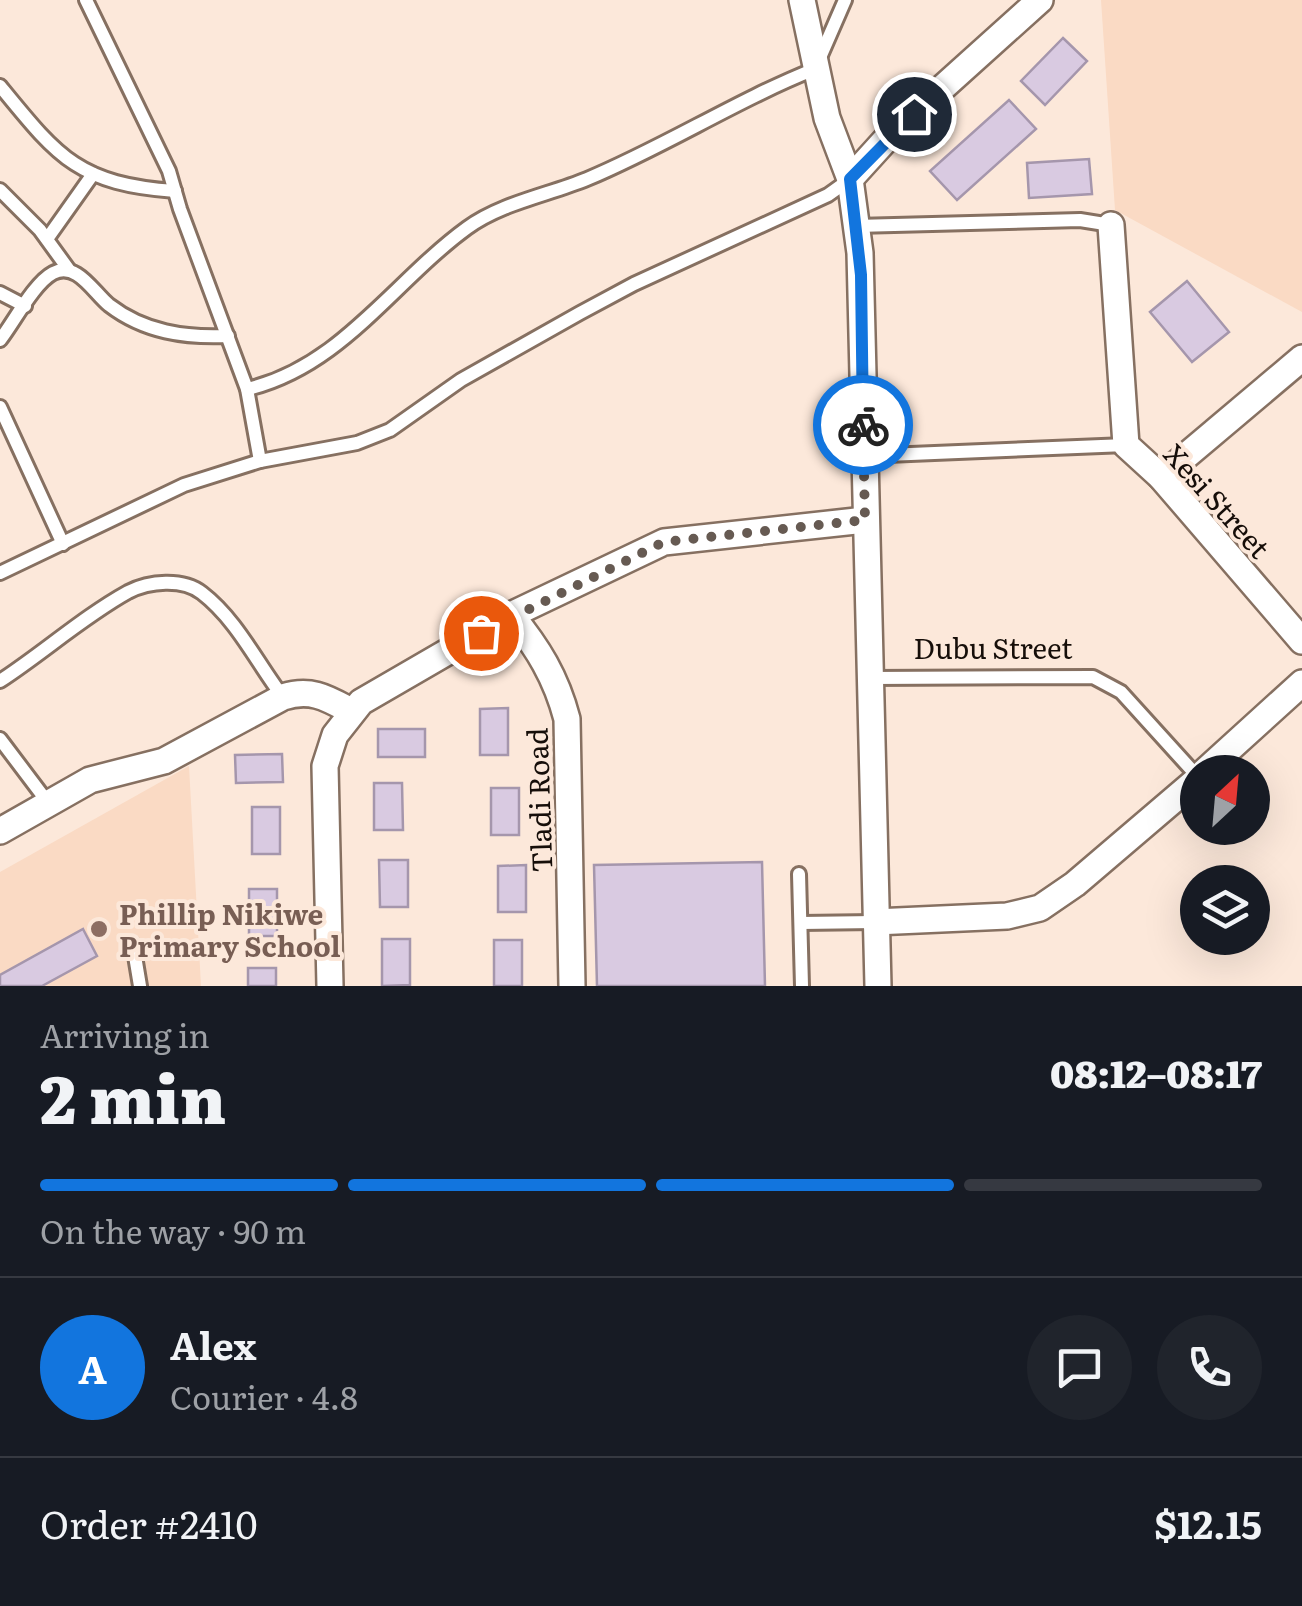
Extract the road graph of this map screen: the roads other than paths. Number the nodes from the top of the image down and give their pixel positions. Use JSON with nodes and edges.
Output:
{"nodes":[{"id":1,"x":86,"y":0,"type":"edge"},
{"id":2,"x":802,"y":0,"type":"edge"},
{"id":3,"x":844,"y":0,"type":"edge"},
{"id":4,"x":1040,"y":0,"type":"edge"},
{"id":5,"x":815,"y":69,"type":"junction"},
{"id":6,"x":0,"y":86,"type":"edge"},
{"id":7,"x":93,"y":174,"type":"junction"},
{"id":8,"x":850,"y":179,"type":"junction"},
{"id":9,"x":0,"y":190,"type":"edge"},
{"id":10,"x":175,"y":191,"type":"junction"},
{"id":11,"x":1111,"y":225,"type":"joint"},
{"id":12,"x":856,"y":226,"type":"junction"},
{"id":13,"x":48,"y":239,"type":"junction"},
{"id":14,"x":70,"y":270,"type":"junction"},
{"id":15,"x":0,"y":293,"type":"edge"},
{"id":16,"x":25,"y":306,"type":"junction"},
{"id":17,"x":228,"y":336,"type":"junction"},
{"id":18,"x":0,"y":340,"type":"edge"},
{"id":19,"x":1302,"y":358,"type":"edge"},
{"id":20,"x":247,"y":389,"type":"junction"},
{"id":21,"x":0,"y":407,"type":"edge"},
{"id":22,"x":1126,"y":445,"type":"junction"},
{"id":23,"x":863,"y":456,"type":"junction"},
{"id":24,"x":260,"y":461,"type":"junction"},
{"id":25,"x":1161,"y":478,"type":"junction"},
{"id":26,"x":865,"y":520,"type":"junction"},
{"id":27,"x":62,"y":544,"type":"junction"},
{"id":28,"x":0,"y":573,"type":"edge"},
{"id":29,"x":511,"y":615,"type":"junction"},
{"id":30,"x":1302,"y":641,"type":"edge"},
{"id":31,"x":868,"y":678,"type":"junction"},
{"id":32,"x":0,"y":681,"type":"edge"},
{"id":33,"x":1302,"y":683,"type":"edge"},
{"id":34,"x":284,"y":697,"type":"junction"},
{"id":35,"x":351,"y":711,"type":"junction"},
{"id":36,"x":0,"y":739,"type":"edge"},
{"id":37,"x":1223,"y":755,"type":"edge"},
{"id":38,"x":1180,"y":758,"type":"edge"},
{"id":39,"x":1180,"y":793,"type":"edge"},
{"id":40,"x":50,"y":804,"type":"junction"},
{"id":41,"x":0,"y":831,"type":"edge"},
{"id":42,"x":799,"y":874,"type":"dead end"},
{"id":43,"x":875,"y":922,"type":"junction"},
{"id":44,"x":801,"y":924,"type":"junction"},
{"id":45,"x":133,"y":944,"type":"dead end"},
{"id":46,"x":140,"y":986,"type":"edge"},
{"id":47,"x":330,"y":986,"type":"edge"},
{"id":48,"x":572,"y":986,"type":"edge"},
{"id":49,"x":802,"y":986,"type":"edge"},
{"id":50,"x":878,"y":986,"type":"edge"}],
"edges":[{"from":1,"to":10,"type":"lane"},
{"from":2,"to":5,"type":"street"},
{"from":3,"to":5,"type":"lane"},
{"from":4,"to":8,"type":"street"},
{"from":5,"to":8,"type":"street"},
{"from":5,"to":20,"type":"lane"},
{"from":6,"to":7,"type":"lane"},
{"from":7,"to":10,"type":"lane"},
{"from":7,"to":13,"type":"lane"},
{"from":8,"to":12,"type":"street"},
{"from":8,"to":24,"type":"lane"},
{"from":9,"to":13,"type":"lane"},
{"from":10,"to":17,"type":"lane"},
{"from":11,"to":12,"type":"lane"},
{"from":11,"to":22,"type":"street"},
{"from":12,"to":23,"type":"street"},
{"from":13,"to":14,"type":"lane"},
{"from":14,"to":16,"type":"lane"},
{"from":14,"to":17,"type":"lane"},
{"from":15,"to":16,"type":"lane"},
{"from":16,"to":18,"type":"lane"},
{"from":17,"to":20,"type":"lane"},
{"from":19,"to":25,"type":"street"},
{"from":20,"to":24,"type":"lane"},
{"from":21,"to":27,"type":"lane"},
{"from":22,"to":23,"type":"lane"},
{"from":22,"to":25,"type":"street","name":"Xesi Street"},
{"from":23,"to":26,"type":"street"},
{"from":24,"to":27,"type":"lane"},
{"from":25,"to":30,"type":"street","name":"Xesi Street"},
{"from":26,"to":29,"type":"street"},
{"from":26,"to":31,"type":"street"},
{"from":27,"to":28,"type":"lane"},
{"from":29,"to":35,"type":"street"},
{"from":29,"to":48,"type":"street","name":"Tladi Road"},
{"from":31,"to":38,"type":"lane","name":"Dubu Street"},
{"from":31,"to":43,"type":"street"},
{"from":32,"to":34,"type":"lane"},
{"from":33,"to":37,"type":"street"},
{"from":34,"to":35,"type":"street"},
{"from":34,"to":40,"type":"street"},
{"from":35,"to":47,"type":"street"},
{"from":36,"to":40,"type":"lane"},
{"from":39,"to":43,"type":"street"},
{"from":40,"to":41,"type":"street"},
{"from":42,"to":44,"type":"lane"},
{"from":43,"to":44,"type":"lane"},
{"from":43,"to":50,"type":"street"},
{"from":44,"to":49,"type":"lane"},
{"from":45,"to":46,"type":"lane"}]}
